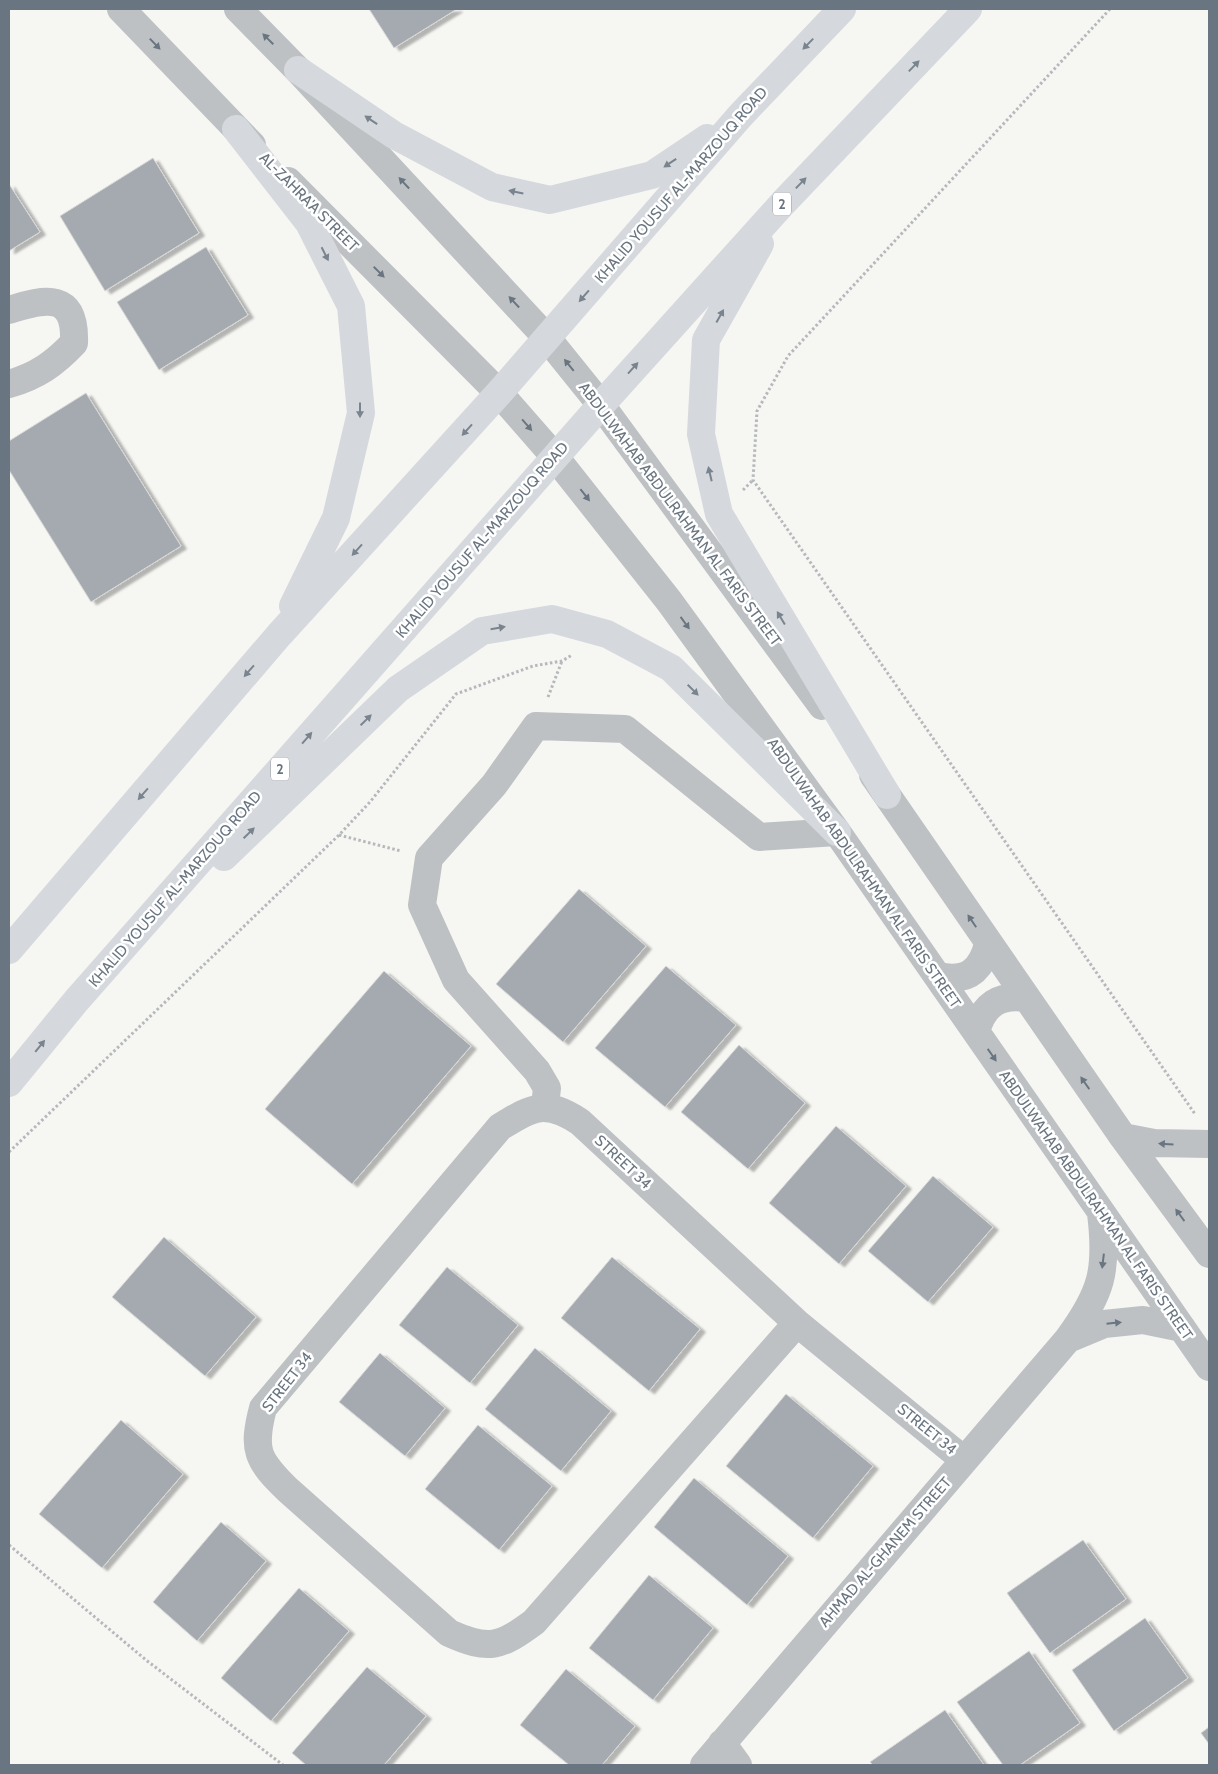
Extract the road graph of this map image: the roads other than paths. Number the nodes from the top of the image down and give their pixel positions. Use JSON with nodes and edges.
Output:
{"nodes":[{"id":1,"x":121,"y":9,"type":"edge"},
{"id":2,"x":238,"y":9,"type":"edge"},
{"id":3,"x":842,"y":9,"type":"edge"},
{"id":4,"x":968,"y":9,"type":"edge"},
{"id":5,"x":298,"y":70,"type":"junction"},
{"id":6,"x":740,"y":116,"type":"junction"},
{"id":7,"x":236,"y":129,"type":"junction"},
{"id":8,"x":783,"y":202,"type":"junction"},
{"id":9,"x":9,"y":310,"type":"edge"},
{"id":10,"x":547,"y":338,"type":"junction"},
{"id":11,"x":9,"y":384,"type":"edge"},
{"id":12,"x":499,"y":394,"type":"junction"},
{"id":13,"x":600,"y":405,"type":"junction"},
{"id":14,"x":555,"y":457,"type":"junction"},
{"id":15,"x":279,"y":635,"type":"junction"},
{"id":16,"x":887,"y":795,"type":"junction"},
{"id":17,"x":837,"y":832,"type":"junction"},
{"id":18,"x":988,"y":944,"type":"junction"},
{"id":19,"x":9,"y":950,"type":"edge"},
{"id":20,"x":938,"y":976,"type":"junction"},
{"id":21,"x":1026,"y":998,"type":"junction"},
{"id":22,"x":76,"y":1001,"type":"junction"},
{"id":23,"x":976,"y":1032,"type":"junction"},
{"id":24,"x":9,"y":1083,"type":"edge"},
{"id":25,"x":545,"y":1106,"type":"junction"},
{"id":26,"x":1123,"y":1137,"type":"junction"},
{"id":27,"x":1209,"y":1144,"type":"edge"},
{"id":28,"x":1101,"y":1212,"type":"junction"},
{"id":29,"x":1209,"y":1227,"type":"edge"},
{"id":30,"x":1209,"y":1254,"type":"edge"},
{"id":31,"x":797,"y":1322,"type":"junction"},
{"id":32,"x":1182,"y":1328,"type":"junction"},
{"id":33,"x":1068,"y":1338,"type":"junction"},
{"id":34,"x":1209,"y":1368,"type":"edge"},
{"id":35,"x":964,"y":1460,"type":"junction"},
{"id":36,"x":722,"y":1743,"type":"junction"},
{"id":37,"x":704,"y":1765,"type":"edge"},
{"id":38,"x":738,"y":1765,"type":"edge"}],
"edges":[{"from":1,"to":7,"type":"street","name":"AL-ZAHRA'A STREET","one_way":true},
{"from":5,"to":2,"type":"street","one_way":true},
{"from":3,"to":6,"type":"main road","name":"KHALID YOUSUF AL-MARZOUQ ROAD","one_way":true},
{"from":8,"to":4,"type":"main road","name":"KHALID YOUSUF AL-MARZOUQ ROAD","number":"2","one_way":true},
{"from":6,"to":5,"type":"main road","one_way":true},
{"from":10,"to":5,"type":"street","one_way":true},
{"from":6,"to":10,"type":"main road","name":"KHALID YOUSUF AL-MARZOUQ ROAD","one_way":true},
{"from":7,"to":12,"type":"street","name":"AL-ZAHRA'A STREET","one_way":true},
{"from":7,"to":15,"type":"main road","one_way":true},
{"from":13,"to":8,"type":"main road","name":"KHALID YOUSUF AL-MARZOUQ ROAD","number":"2","one_way":true},
{"from":16,"to":8,"type":"main road","one_way":true},
{"from":9,"to":11,"type":"street"},
{"from":10,"to":12,"type":"main road","name":"KHALID YOUSUF AL-MARZOUQ ROAD"},
{"from":13,"to":10,"type":"street","name":"ABDULWAHAB ABDULRAHMAN AL FARIS STREET","one_way":true},
{"from":12,"to":14,"type":"street","name":"ABDULWAHAB ABDULRAHMAN AL FARIS STREET","one_way":true},
{"from":12,"to":15,"type":"main road","name":"KHALID YOUSUF AL-MARZOUQ ROAD","one_way":true},
{"from":13,"to":14,"type":"main road","name":"KHALID YOUSUF AL-MARZOUQ ROAD","number":"2"},
{"from":13,"to":16,"type":"street","name":"ABDULWAHAB ABDULRAHMAN AL FARIS STREET"},
{"from":14,"to":17,"type":"street","name":"ABDULWAHAB ABDULRAHMAN AL FARIS STREET","one_way":true},
{"from":22,"to":14,"type":"main road","name":"KHALID YOUSUF AL-MARZOUQ ROAD","number":"2","one_way":true},
{"from":15,"to":19,"type":"main road","name":"KHALID YOUSUF AL-MARZOUQ ROAD","one_way":true},
{"from":18,"to":16,"type":"street","name":"ABDULWAHAB ABDULRAHMAN AL FARIS STREET","one_way":true},
{"from":17,"to":20,"type":"street","name":"ABDULWAHAB ABDULRAHMAN AL FARIS STREET"},
{"from":22,"to":17,"type":"main road","one_way":true},
{"from":17,"to":25,"type":"street"},
{"from":18,"to":20,"type":"street"},
{"from":18,"to":21,"type":"street","name":"ABDULWAHAB ABDULRAHMAN AL FARIS STREET"},
{"from":20,"to":23,"type":"street","name":"ABDULWAHAB ABDULRAHMAN AL FARIS STREET"},
{"from":21,"to":23,"type":"street"},
{"from":26,"to":21,"type":"street","name":"ABDULWAHAB ABDULRAHMAN AL FARIS STREET","one_way":true},
{"from":24,"to":22,"type":"main road","name":"KHALID YOUSUF AL-MARZOUQ ROAD","number":"2","one_way":true},
{"from":23,"to":28,"type":"street","name":"ABDULWAHAB ABDULRAHMAN AL FARIS STREET","one_way":true},
{"from":25,"to":31,"type":"street","name":"STREET 34"},
{"from":25,"to":31,"type":"street","name":"STREET 34"},
{"from":27,"to":26,"type":"street","one_way":true},
{"from":30,"to":26,"type":"street","name":"ABDULWAHAB ABDULRAHMAN AL FARIS STREET","one_way":true},
{"from":28,"to":32,"type":"street","name":"ABDULWAHAB ABDULRAHMAN AL FARIS STREET"},
{"from":28,"to":33,"type":"street","name":"AHMAD AL-GHANEM STREET","one_way":true},
{"from":29,"to":30,"type":"street"},
{"from":31,"to":35,"type":"street","name":"STREET 34"},
{"from":33,"to":32,"type":"street","name":"AHMAD AL-GHANEM STREET","one_way":true},
{"from":32,"to":34,"type":"street","name":"ABDULWAHAB ABDULRAHMAN AL FARIS STREET"},
{"from":33,"to":35,"type":"street","name":"AHMAD AL-GHANEM STREET"},
{"from":35,"to":36,"type":"street","name":"AHMAD AL-GHANEM STREET"},
{"from":36,"to":37,"type":"street","name":"AHMAD AL-GHANEM STREET"},
{"from":36,"to":38,"type":"street"}]}
